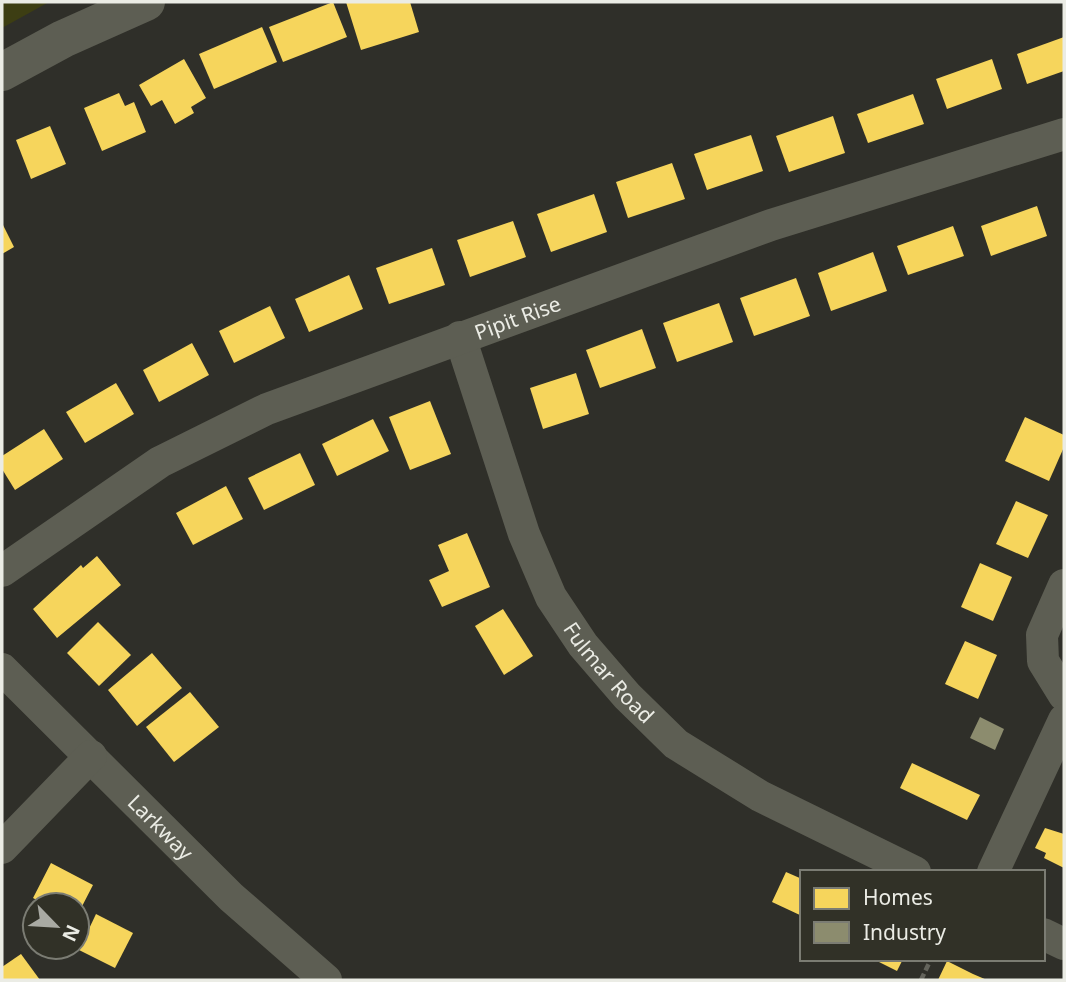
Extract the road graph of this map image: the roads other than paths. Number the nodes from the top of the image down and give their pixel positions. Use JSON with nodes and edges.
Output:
{"nodes":[{"id":1,"x":146,"y":2,"type":"edge"},
{"id":2,"x":2,"y":72,"type":"edge"},
{"id":3,"x":1064,"y":134,"type":"edge"},
{"id":4,"x":460,"y":337,"type":"junction"},
{"id":5,"x":2,"y":571,"type":"edge"},
{"id":6,"x":1064,"y":585,"type":"edge"},
{"id":7,"x":2,"y":668,"type":"edge"},
{"id":8,"x":1064,"y":695,"type":"edge"},
{"id":9,"x":1064,"y":720,"type":"edge"},
{"id":10,"x":91,"y":756,"type":"junction"},
{"id":11,"x":2,"y":848,"type":"edge"},
{"id":12,"x":911,"y":870,"type":"edge"},
{"id":13,"x":994,"y":870,"type":"edge"},
{"id":14,"x":1045,"y":935,"type":"edge"},
{"id":15,"x":1064,"y":944,"type":"edge"},
{"id":16,"x":326,"y":980,"type":"edge"}],
"edges":[{"from":1,"to":2,"type":"street"},
{"from":3,"to":4,"type":"street","name":"Pipit Rise"},
{"from":4,"to":5,"type":"street","name":"Pipit Rise"},
{"from":4,"to":12,"type":"street","name":"Fulmar Road"},
{"from":6,"to":8,"type":"street"},
{"from":7,"to":10,"type":"street","name":"Larkway"},
{"from":9,"to":13,"type":"street"},
{"from":10,"to":11,"type":"street"},
{"from":10,"to":16,"type":"street","name":"Larkway"},
{"from":14,"to":15,"type":"street"}]}
